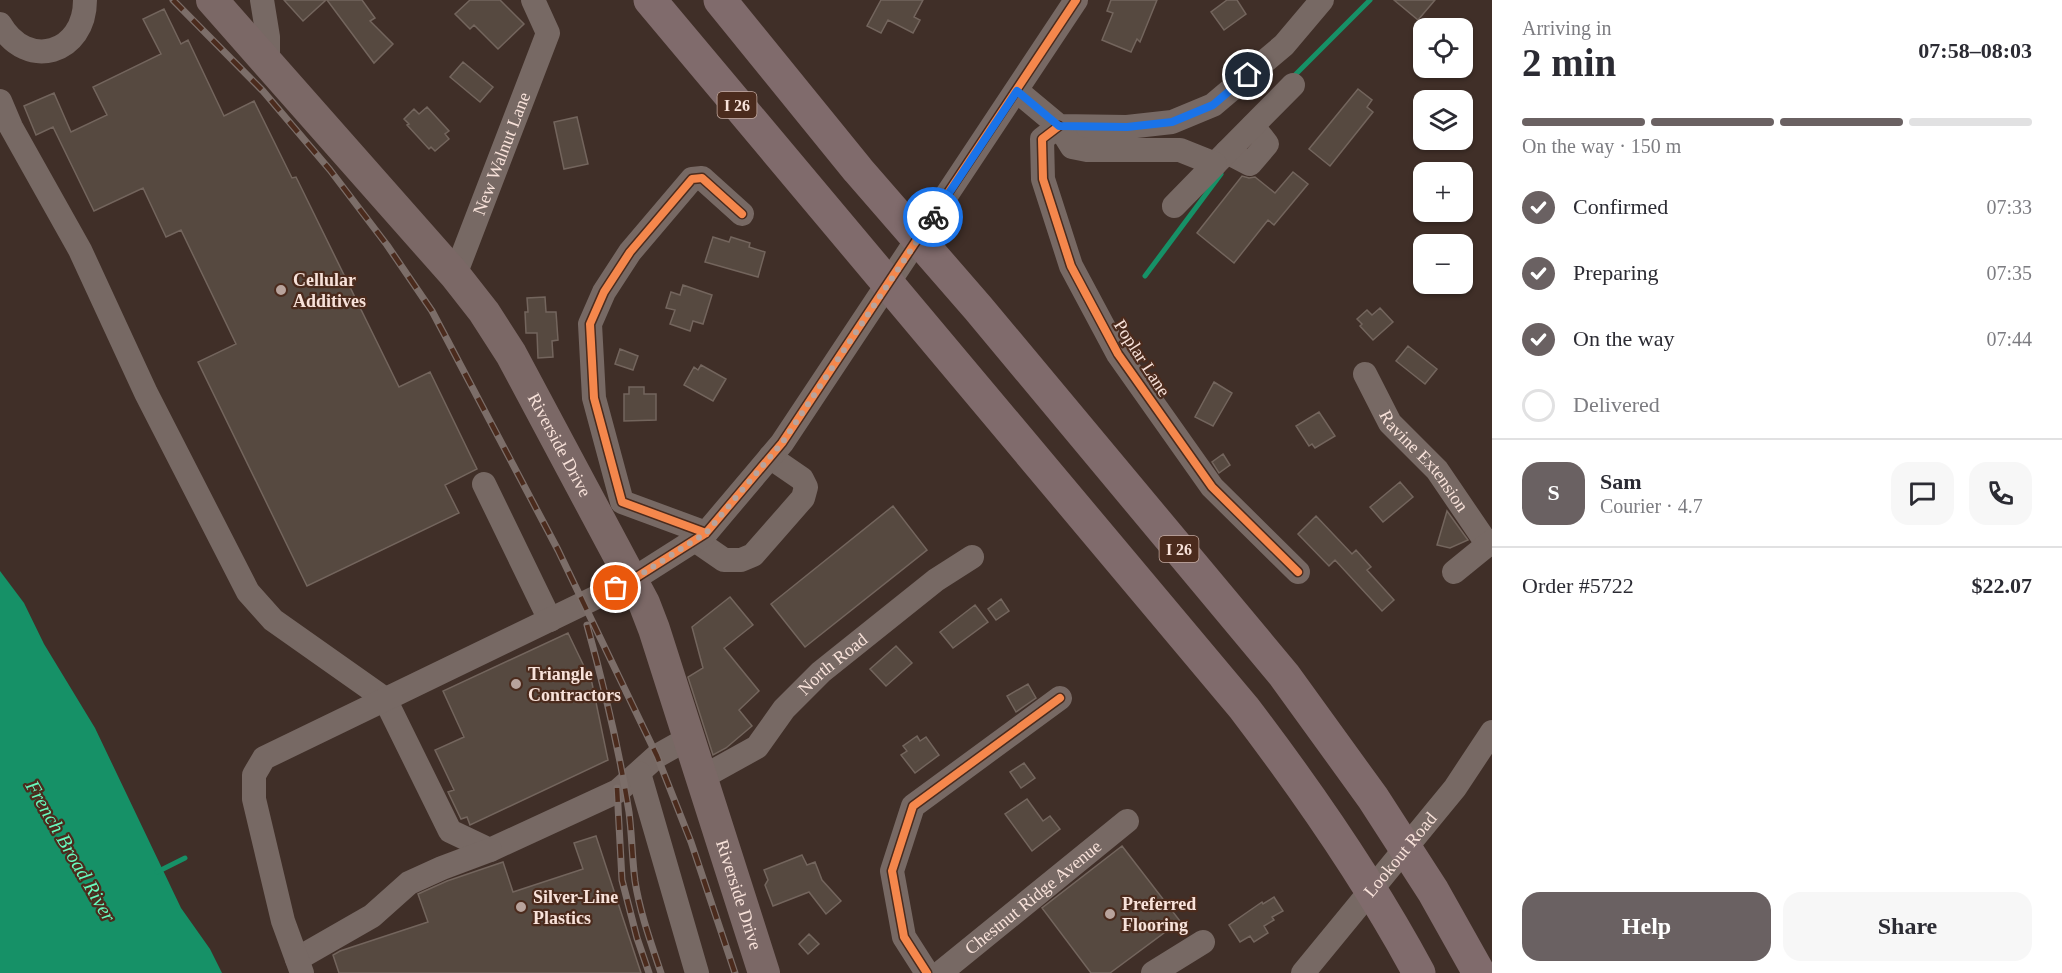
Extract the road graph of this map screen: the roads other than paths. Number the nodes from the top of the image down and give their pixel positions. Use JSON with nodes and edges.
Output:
{"nodes":[{"id":1,"x":85,"y":0,"type":"edge"},
{"id":2,"x":212,"y":0,"type":"edge"},
{"id":3,"x":262,"y":0,"type":"edge"},
{"id":4,"x":533,"y":0,"type":"edge"},
{"id":5,"x":650,"y":0,"type":"edge"},
{"id":6,"x":720,"y":0,"type":"edge"},
{"id":7,"x":1076,"y":0,"type":"edge"},
{"id":8,"x":1322,"y":0,"type":"edge"},
{"id":9,"x":2,"y":36,"type":"edge"},
{"id":10,"x":268,"y":64,"type":"junction"},
{"id":11,"x":1293,"y":85,"type":"dead end"},
{"id":12,"x":1017,"y":91,"type":"junction"},
{"id":13,"x":0,"y":101,"type":"edge"},
{"id":14,"x":1059,"y":126,"type":"junction"},
{"id":15,"x":1221,"y":158,"type":"junction"},
{"id":16,"x":1174,"y":206,"type":"dead end"},
{"id":17,"x":742,"y":213,"type":"dead end"},
{"id":18,"x":455,"y":275,"type":"junction"},
{"id":19,"x":1365,"y":374,"type":"dead end"},
{"id":20,"x":770,"y":457,"type":"junction"},
{"id":21,"x":484,"y":484,"type":"dead end"},
{"id":22,"x":700,"y":536,"type":"junction"},
{"id":23,"x":1490,"y":543,"type":"edge"},
{"id":24,"x":972,"y":557,"type":"dead end"},
{"id":25,"x":1298,"y":572,"type":"dead end"},
{"id":26,"x":1454,"y":572,"type":"dead end"},
{"id":27,"x":632,"y":580,"type":"junction"},
{"id":28,"x":550,"y":620,"type":"junction"},
{"id":29,"x":1060,"y":698,"type":"dead end"},
{"id":30,"x":385,"y":699,"type":"junction"},
{"id":31,"x":1492,"y":732,"type":"edge"},
{"id":32,"x":689,"y":738,"type":"junction"},
{"id":33,"x":639,"y":773,"type":"junction"},
{"id":34,"x":701,"y":778,"type":"junction"},
{"id":35,"x":1127,"y":820,"type":"dead end"},
{"id":36,"x":490,"y":850,"type":"junction"},
{"id":37,"x":1203,"y":942,"type":"dead end"},
{"id":38,"x":299,"y":966,"type":"edge"},
{"id":39,"x":697,"y":973,"type":"edge"},
{"id":40,"x":764,"y":973,"type":"edge"},
{"id":41,"x":927,"y":973,"type":"edge"},
{"id":42,"x":940,"y":973,"type":"edge"},
{"id":43,"x":1153,"y":973,"type":"edge"},
{"id":44,"x":1303,"y":973,"type":"edge"},
{"id":45,"x":1419,"y":973,"type":"edge"},
{"id":46,"x":1479,"y":973,"type":"edge"}],
"edges":[{"from":1,"to":9,"type":"street"},
{"from":2,"to":10,"type":"main road","name":"Riverside Drive"},
{"from":3,"to":10,"type":"street"},
{"from":4,"to":18,"type":"street","name":"New Walnut Lane"},
{"from":5,"to":45,"type":"highway","number":"I 26"},
{"from":6,"to":46,"type":"highway","number":"I 26"},
{"from":7,"to":12,"type":"street"},
{"from":8,"to":14,"type":"street"},
{"from":10,"to":18,"type":"main road","name":"Riverside Drive"},
{"from":11,"to":15,"type":"street"},
{"from":12,"to":14,"type":"street"},
{"from":12,"to":20,"type":"street"},
{"from":13,"to":30,"type":"street"},
{"from":14,"to":15,"type":"street"},
{"from":14,"to":25,"type":"street","name":"Poplar Lane"},
{"from":15,"to":16,"type":"street"},
{"from":17,"to":22,"type":"street"},
{"from":18,"to":27,"type":"main road","name":"Riverside Drive"},
{"from":19,"to":23,"type":"street","name":"Ravine Extension"},
{"from":20,"to":22,"type":"street"},
{"from":20,"to":22,"type":"street"},
{"from":21,"to":28,"type":"street"},
{"from":22,"to":27,"type":"street"},
{"from":23,"to":26,"type":"street"},
{"from":24,"to":34,"type":"street","name":"North Road"},
{"from":27,"to":28,"type":"street"},
{"from":27,"to":32,"type":"main road","name":"Riverside Drive"},
{"from":28,"to":30,"type":"street"},
{"from":29,"to":41,"type":"street"},
{"from":30,"to":36,"type":"street"},
{"from":30,"to":38,"type":"street"},
{"from":31,"to":44,"type":"street","name":"Lookout Road"},
{"from":32,"to":33,"type":"street"},
{"from":32,"to":34,"type":"main road","name":"Riverside Drive"},
{"from":33,"to":36,"type":"street"},
{"from":33,"to":39,"type":"street"},
{"from":34,"to":40,"type":"main road","name":"Riverside Drive"},
{"from":35,"to":42,"type":"street","name":"Chestnut Ridge Avenue"},
{"from":36,"to":38,"type":"street"},
{"from":37,"to":43,"type":"street"}]}
